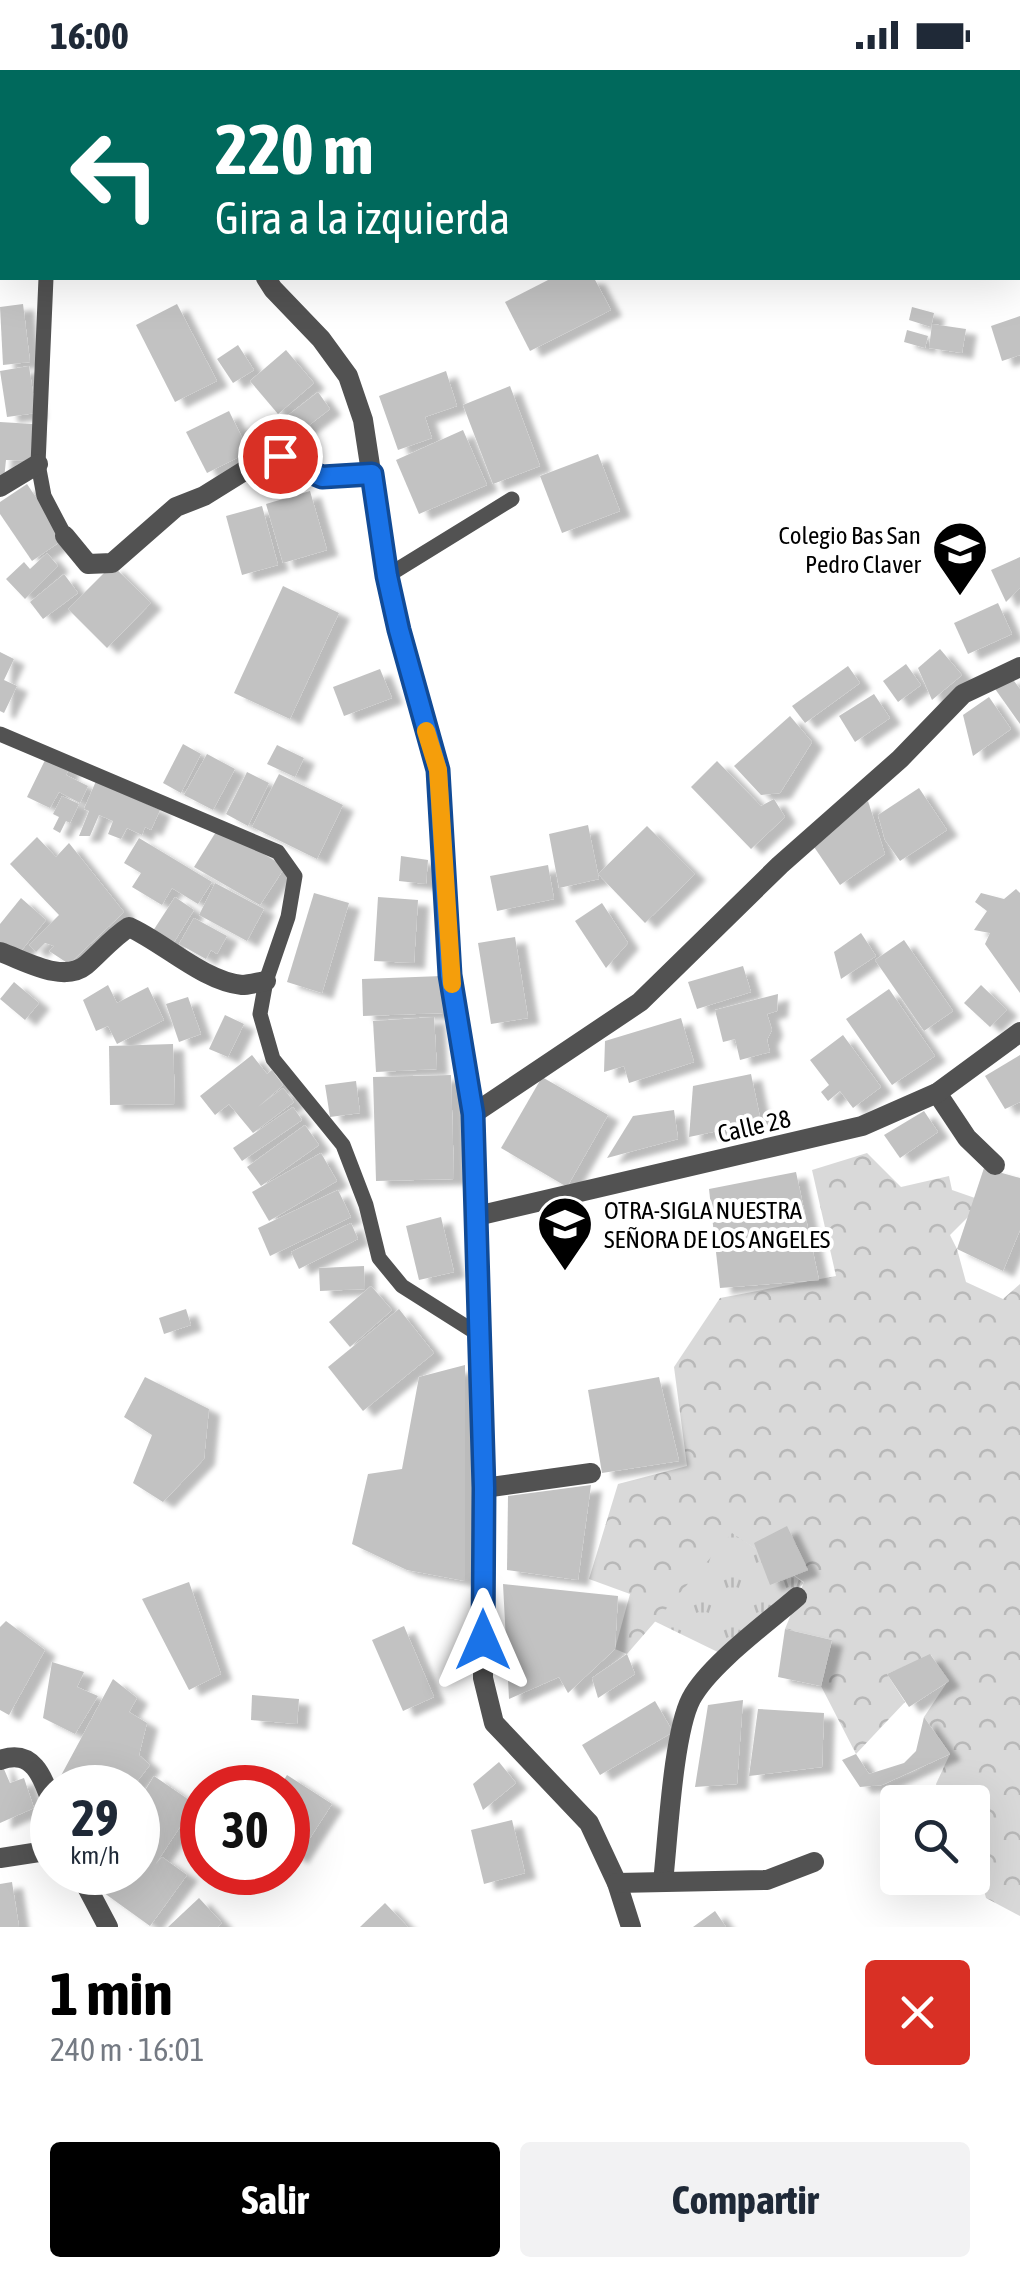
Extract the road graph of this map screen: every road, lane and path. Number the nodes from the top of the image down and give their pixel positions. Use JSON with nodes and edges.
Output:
{"nodes":[{"id":1,"x":46,"y":280,"type":"edge"},
{"id":2,"x":267,"y":280,"type":"edge"},
{"id":3,"x":38,"y":464,"type":"junction"},
{"id":4,"x":372,"y":474,"type":"junction"},
{"id":5,"x":0,"y":487,"type":"edge"},
{"id":6,"x":512,"y":500,"type":"dead end"},
{"id":7,"x":65,"y":536,"type":"joint"},
{"id":8,"x":387,"y":576,"type":"junction"},
{"id":9,"x":1020,"y":667,"type":"edge"},
{"id":10,"x":0,"y":734,"type":"edge"},
{"id":11,"x":0,"y":952,"type":"edge"},
{"id":12,"x":266,"y":980,"type":"junction"},
{"id":13,"x":1020,"y":1032,"type":"edge"},
{"id":14,"x":937,"y":1093,"type":"junction"},
{"id":15,"x":473,"y":1114,"type":"junction"},
{"id":16,"x":995,"y":1165,"type":"dead end"},
{"id":17,"x":478,"y":1216,"type":"junction"},
{"id":18,"x":481,"y":1336,"type":"junction"},
{"id":19,"x":591,"y":1473,"type":"dead end"},
{"id":20,"x":484,"y":1488,"type":"junction"},
{"id":21,"x":797,"y":1597,"type":"dead end"},
{"id":22,"x":0,"y":1760,"type":"edge"},
{"id":23,"x":34,"y":1765,"type":"edge"},
{"id":24,"x":30,"y":1853,"type":"edge"},
{"id":25,"x":0,"y":1858,"type":"edge"},
{"id":26,"x":814,"y":1862,"type":"dead end"},
{"id":27,"x":617,"y":1882,"type":"junction"},
{"id":28,"x":663,"y":1882,"type":"junction"},
{"id":29,"x":87,"y":1895,"type":"edge"},
{"id":30,"x":99,"y":1926,"type":"edge"},
{"id":31,"x":631,"y":1927,"type":"edge"}],
"edges":[{"from":1,"to":3,"type":"lane"},
{"from":2,"to":4,"type":"street"},
{"from":3,"to":5,"type":"street"},
{"from":3,"to":7,"type":"lane"},
{"from":4,"to":7,"type":"street"},
{"from":4,"to":8,"type":"street"},
{"from":6,"to":8,"type":"lane"},
{"from":8,"to":15,"type":"street"},
{"from":9,"to":15,"type":"street"},
{"from":10,"to":12,"type":"lane"},
{"from":11,"to":12,"type":"street"},
{"from":12,"to":18,"type":"lane"},
{"from":13,"to":14,"type":"street","name":"Calle 28"},
{"from":14,"to":16,"type":"street"},
{"from":14,"to":17,"type":"street","name":"Calle 28"},
{"from":15,"to":17,"type":"street"},
{"from":17,"to":18,"type":"street"},
{"from":18,"to":20,"type":"street"},
{"from":19,"to":20,"type":"street"},
{"from":20,"to":27,"type":"street"},
{"from":21,"to":28,"type":"street"},
{"from":22,"to":23,"type":"street"},
{"from":24,"to":25,"type":"street"},
{"from":26,"to":28,"type":"street"},
{"from":27,"to":28,"type":"street"},
{"from":27,"to":31,"type":"street"},
{"from":29,"to":30,"type":"street"}]}
